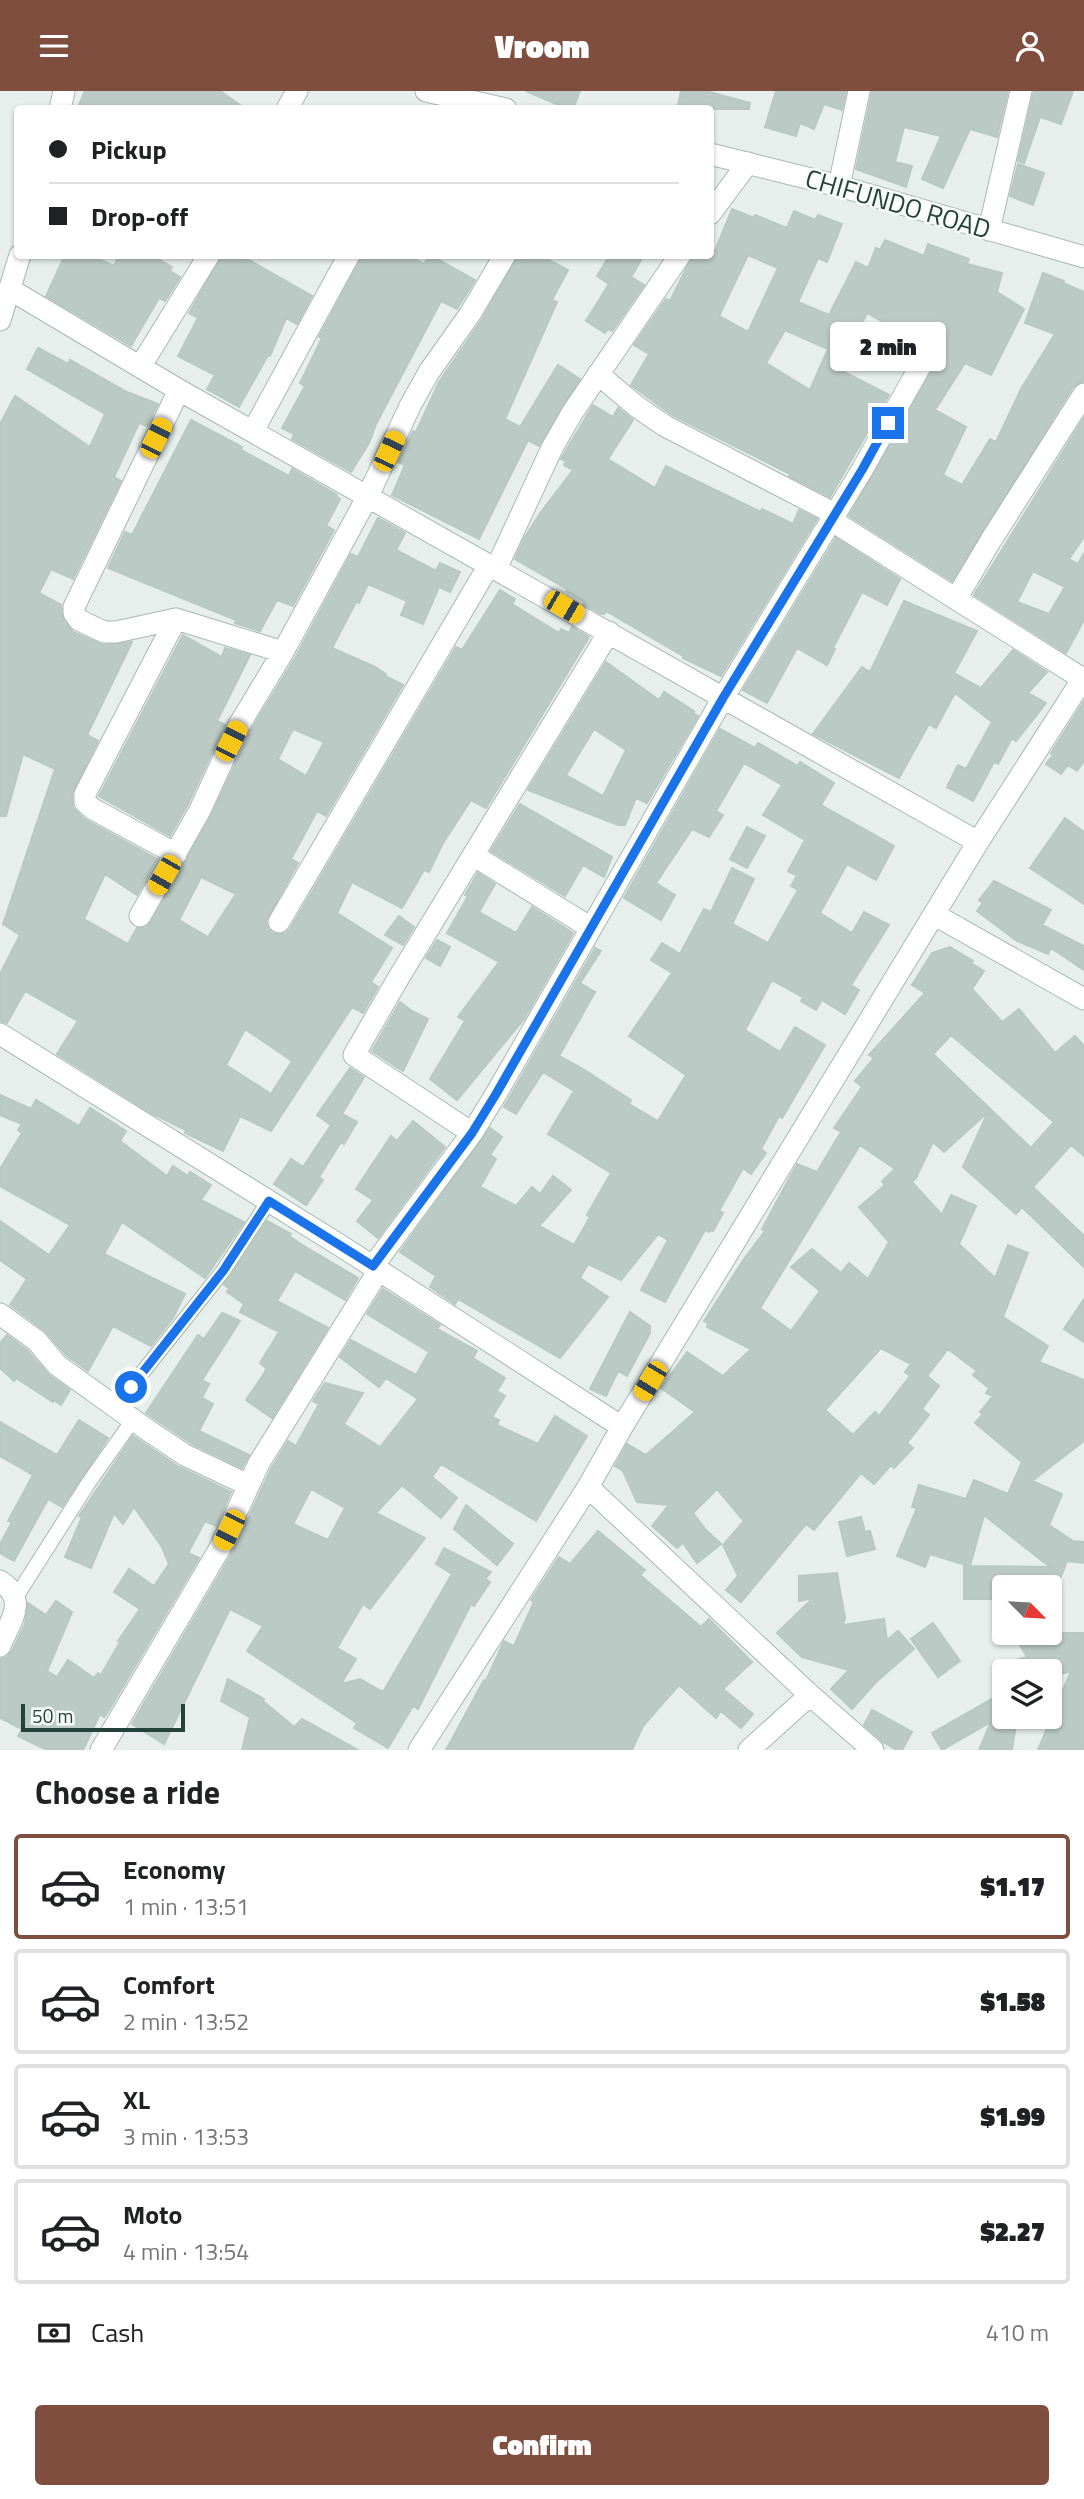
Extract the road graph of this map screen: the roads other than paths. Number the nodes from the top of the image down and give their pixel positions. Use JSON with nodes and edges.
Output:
{"nodes":[{"id":1,"x":859,"y":91,"type":"edge"},
{"id":2,"x":1021,"y":91,"type":"edge"},
{"id":3,"x":435,"y":98,"type":"edge"},
{"id":4,"x":480,"y":105,"type":"edge"},
{"id":5,"x":714,"y":155,"type":"edge"},
{"id":6,"x":748,"y":163,"type":"junction"},
{"id":7,"x":839,"y":186,"type":"junction"},
{"id":8,"x":714,"y":209,"type":"edge"},
{"id":9,"x":989,"y":230,"type":"junction"},
{"id":10,"x":1084,"y":257,"type":"edge"},
{"id":11,"x":19,"y":259,"type":"edge"},
{"id":12,"x":207,"y":259,"type":"edge"},
{"id":13,"x":347,"y":259,"type":"edge"},
{"id":14,"x":503,"y":259,"type":"edge"},
{"id":15,"x":677,"y":259,"type":"edge"},
{"id":16,"x":11,"y":291,"type":"junction"},
{"id":17,"x":0,"y":320,"type":"edge"},
{"id":18,"x":926,"y":354,"type":"dead end"},
{"id":19,"x":140,"y":367,"type":"junction"},
{"id":20,"x":598,"y":374,"type":"junction"},
{"id":21,"x":179,"y":390,"type":"junction"},
{"id":22,"x":1084,"y":394,"type":"edge"},
{"id":23,"x":253,"y":431,"type":"junction"},
{"id":24,"x":368,"y":496,"type":"junction"},
{"id":25,"x":833,"y":517,"type":"junction"},
{"id":26,"x":493,"y":567,"type":"junction"},
{"id":27,"x":956,"y":599,"type":"junction"},
{"id":28,"x":176,"y":619,"type":"junction"},
{"id":29,"x":608,"y":632,"type":"junction"},
{"id":30,"x":283,"y":652,"type":"junction"},
{"id":31,"x":1083,"y":678,"type":"edge"},
{"id":32,"x":723,"y":698,"type":"junction"},
{"id":33,"x":978,"y":842,"type":"junction"},
{"id":34,"x":176,"y":854,"type":"junction"},
{"id":35,"x":473,"y":855,"type":"junction"},
{"id":36,"x":935,"y":915,"type":"junction"},
{"id":37,"x":140,"y":916,"type":"dead end"},
{"id":38,"x":279,"y":922,"type":"dead end"},
{"id":39,"x":591,"y":928,"type":"junction"},
{"id":40,"x":1084,"y":999,"type":"edge"},
{"id":41,"x":0,"y":1034,"type":"edge"},
{"id":42,"x":472,"y":1133,"type":"junction"},
{"id":43,"x":269,"y":1201,"type":"junction"},
{"id":44,"x":376,"y":1268,"type":"junction"},
{"id":45,"x":0,"y":1314,"type":"edge"},
{"id":46,"x":115,"y":1407,"type":"junction"},
{"id":47,"x":133,"y":1420,"type":"junction"},
{"id":48,"x":622,"y":1427,"type":"junction"},
{"id":49,"x":248,"y":1485,"type":"junction"},
{"id":50,"x":588,"y":1487,"type":"junction"},
{"id":51,"x":0,"y":1581,"type":"edge"},
{"id":52,"x":16,"y":1597,"type":"junction"},
{"id":53,"x":0,"y":1646,"type":"edge"},
{"id":54,"x":810,"y":1695,"type":"junction"},
{"id":55,"x":101,"y":1750,"type":"edge"},
{"id":56,"x":419,"y":1750,"type":"edge"},
{"id":57,"x":749,"y":1750,"type":"edge"},
{"id":58,"x":873,"y":1750,"type":"edge"}],
"edges":[{"from":1,"to":7,"type":"street"},
{"from":2,"to":9,"type":"street"},
{"from":3,"to":4,"type":"street"},
{"from":5,"to":6,"type":"street","name":"CHIFUNDO ROAD"},
{"from":6,"to":7,"type":"street","name":"CHIFUNDO ROAD"},
{"from":6,"to":8,"type":"street"},
{"from":7,"to":9,"type":"street","name":"CHIFUNDO ROAD"},
{"from":9,"to":10,"type":"street","name":"CHIFUNDO ROAD"},
{"from":11,"to":16,"type":"street"},
{"from":12,"to":19,"type":"street"},
{"from":13,"to":23,"type":"street"},
{"from":14,"to":24,"type":"street"},
{"from":15,"to":20,"type":"street"},
{"from":16,"to":17,"type":"street"},
{"from":16,"to":19,"type":"street"},
{"from":18,"to":25,"type":"street"},
{"from":19,"to":21,"type":"street"},
{"from":20,"to":25,"type":"street"},
{"from":20,"to":26,"type":"street"},
{"from":21,"to":23,"type":"street"},
{"from":21,"to":28,"type":"street"},
{"from":22,"to":27,"type":"street"},
{"from":23,"to":24,"type":"street"},
{"from":24,"to":26,"type":"street"},
{"from":24,"to":30,"type":"street"},
{"from":25,"to":27,"type":"street"},
{"from":25,"to":32,"type":"street"},
{"from":26,"to":29,"type":"street"},
{"from":26,"to":38,"type":"street"},
{"from":27,"to":31,"type":"street"},
{"from":28,"to":30,"type":"street"},
{"from":28,"to":34,"type":"street"},
{"from":29,"to":32,"type":"street"},
{"from":29,"to":35,"type":"street"},
{"from":30,"to":34,"type":"street"},
{"from":31,"to":33,"type":"street"},
{"from":32,"to":33,"type":"street"},
{"from":32,"to":39,"type":"street"},
{"from":33,"to":36,"type":"street"},
{"from":34,"to":37,"type":"street"},
{"from":35,"to":39,"type":"street"},
{"from":35,"to":42,"type":"street"},
{"from":36,"to":40,"type":"street"},
{"from":36,"to":48,"type":"street"},
{"from":39,"to":42,"type":"street"},
{"from":41,"to":43,"type":"street"},
{"from":42,"to":44,"type":"street"},
{"from":43,"to":44,"type":"street"},
{"from":43,"to":46,"type":"lane"},
{"from":44,"to":48,"type":"street"},
{"from":44,"to":49,"type":"street"},
{"from":45,"to":46,"type":"street"},
{"from":46,"to":47,"type":"street"},
{"from":47,"to":49,"type":"street"},
{"from":47,"to":52,"type":"lane"},
{"from":48,"to":50,"type":"street"},
{"from":49,"to":55,"type":"street"},
{"from":50,"to":54,"type":"street"},
{"from":50,"to":56,"type":"street"},
{"from":51,"to":52,"type":"street"},
{"from":52,"to":53,"type":"street"},
{"from":54,"to":57,"type":"street"},
{"from":54,"to":58,"type":"street"}]}
